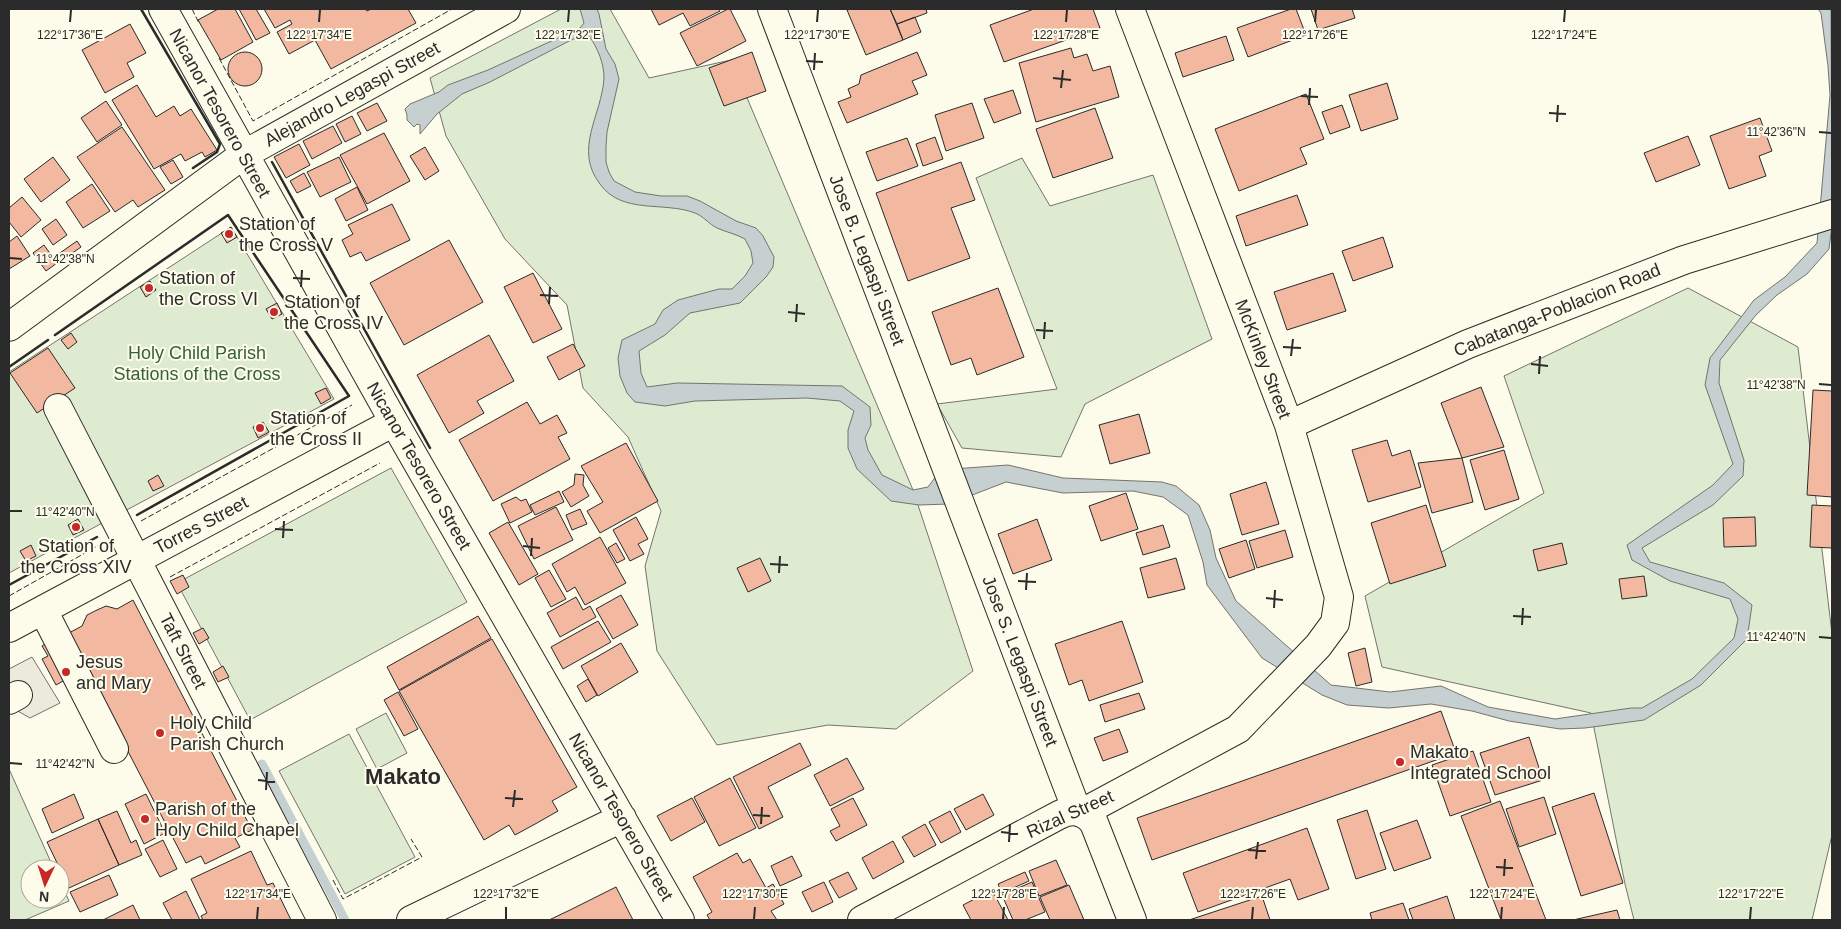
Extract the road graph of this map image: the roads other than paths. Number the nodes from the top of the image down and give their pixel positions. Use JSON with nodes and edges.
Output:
{"nodes":[{"id":1,"x":163,"y":9,"type":"edge"},
{"id":2,"x":506,"y":9,"type":"edge"},
{"id":3,"x":772,"y":9,"type":"edge"},
{"id":4,"x":1130,"y":9,"type":"edge"},
{"id":5,"x":243,"y":155,"type":"junction"},
{"id":6,"x":1832,"y":214,"type":"edge"},
{"id":7,"x":9,"y":327,"type":"edge"},
{"id":8,"x":58,"y":408,"type":"dead end"},
{"id":9,"x":394,"y":422,"type":"junction"},
{"id":10,"x":1289,"y":425,"type":"junction"},
{"id":11,"x":962,"y":511,"type":"joint"},
{"id":12,"x":136,"y":560,"type":"junction"},
{"id":13,"x":43,"y":610,"type":"junction"},
{"id":14,"x":9,"y":628,"type":"edge"},
{"id":15,"x":1270,"y":695,"type":"joint"},
{"id":16,"x":114,"y":749,"type":"dead end"},
{"id":17,"x":1079,"y":812,"type":"junction"},
{"id":18,"x":622,"y":818,"type":"junction"},
{"id":19,"x":322,"y":920,"type":"edge"},
{"id":20,"x":411,"y":920,"type":"edge"},
{"id":21,"x":680,"y":920,"type":"edge"},
{"id":22,"x":862,"y":920,"type":"edge"},
{"id":23,"x":1132,"y":920,"type":"edge"}],
"edges":[{"from":1,"to":5,"type":"street","name":"Nicanor Tesorero Street"},
{"from":2,"to":5,"type":"street","name":"Alejandro Legaspi Street"},
{"from":3,"to":11,"type":"street","name":"Jose B. Legaspi Street"},
{"from":4,"to":10,"type":"street","name":"McKinley Street"},
{"from":5,"to":7,"type":"street","name":"Alejandro Legaspi Street"},
{"from":5,"to":9,"type":"street","name":"Nicanor Tesorero Street"},
{"from":6,"to":10,"type":"street","name":"Cabatanga-Poblacion Road"},
{"from":8,"to":12,"type":"street","name":"Taft Street"},
{"from":9,"to":12,"type":"street","name":"Torres Street"},
{"from":9,"to":18,"type":"street","name":"Nicanor Tesorero Street"},
{"from":10,"to":15,"type":"street","name":"McKinley Street"},
{"from":11,"to":17,"type":"street","name":"Jose S. Legaspi Street"},
{"from":12,"to":13,"type":"street","name":"Torres Street"},
{"from":12,"to":19,"type":"street","name":"Taft Street"},
{"from":13,"to":14,"type":"street","name":"Torres Street"},
{"from":13,"to":16,"type":"street"},
{"from":15,"to":17,"type":"street","name":"Rizal Street"},
{"from":17,"to":22,"type":"street","name":"Rizal Street"},
{"from":17,"to":23,"type":"street","name":"Jose S. Legaspi Street"},
{"from":18,"to":20,"type":"street"},
{"from":18,"to":21,"type":"street","name":"Nicanor Tesorero Street"}]}
